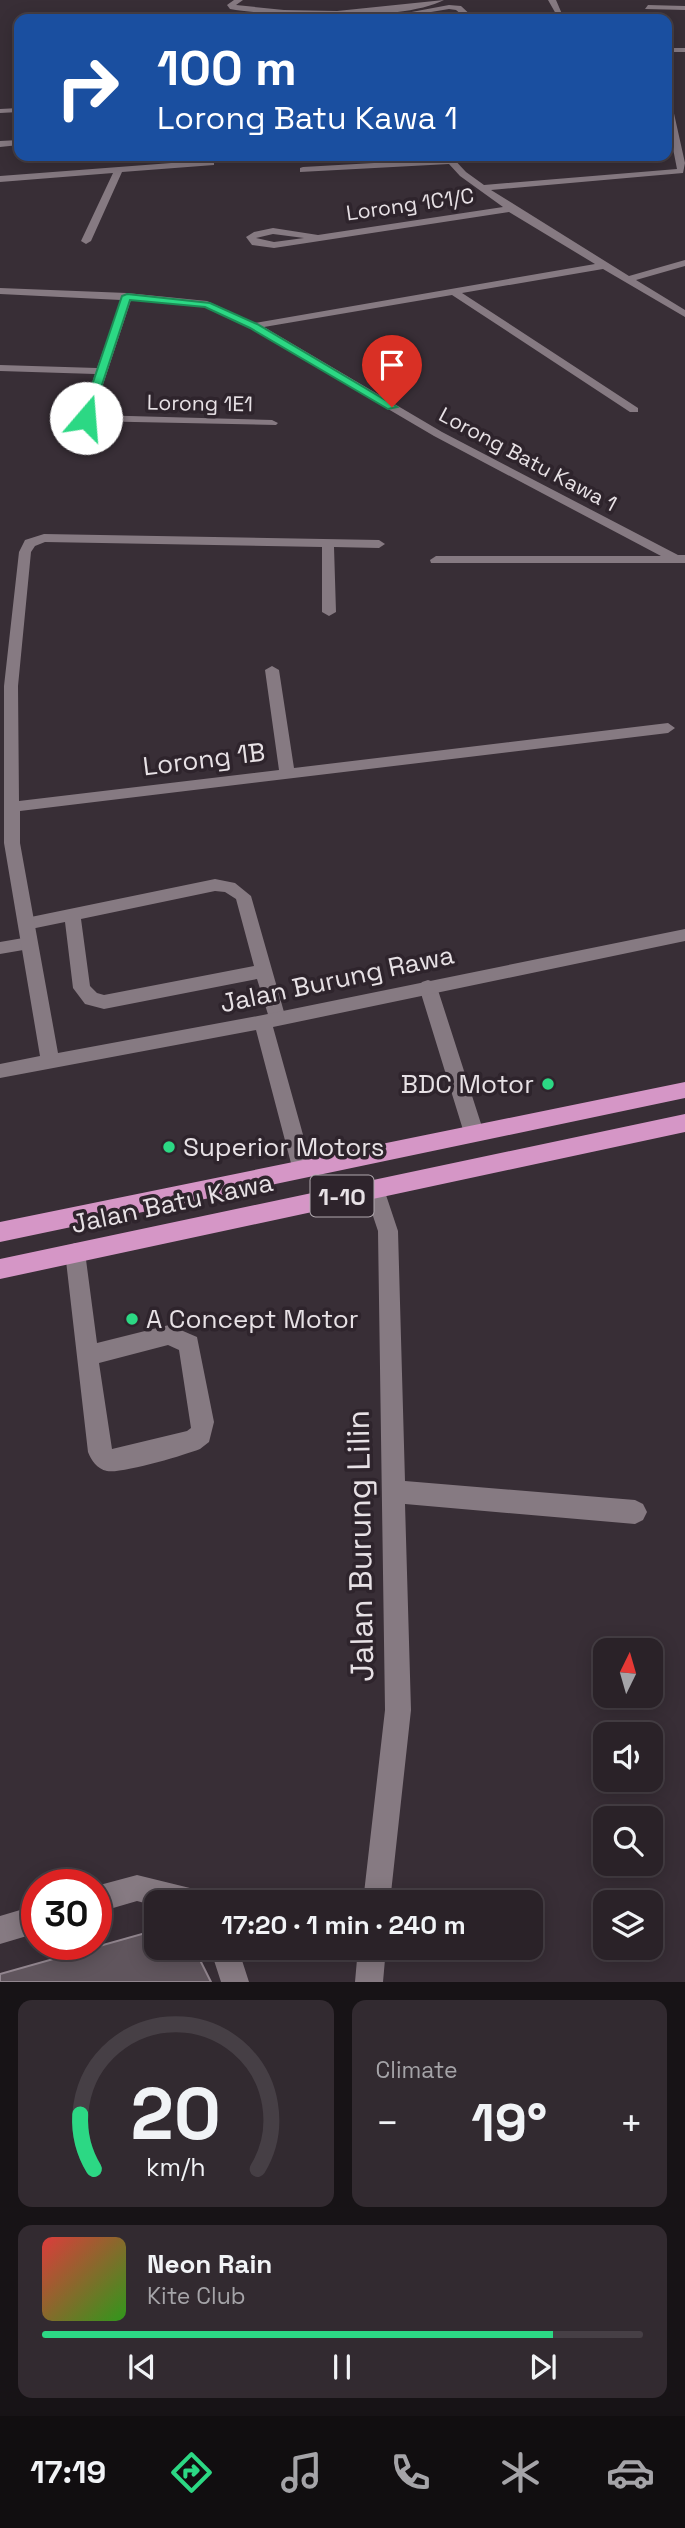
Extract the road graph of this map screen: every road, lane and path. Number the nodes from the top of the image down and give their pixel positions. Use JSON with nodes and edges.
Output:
{"nodes":[{"id":1,"x":239,"y":0,"type":"edge"},
{"id":2,"x":440,"y":0,"type":"edge"},
{"id":3,"x":552,"y":0,"type":"edge"},
{"id":4,"x":647,"y":4,"type":"edge"},
{"id":5,"x":685,"y":8,"type":"edge"},
{"id":6,"x":434,"y":9,"type":"junction"},
{"id":7,"x":559,"y":12,"type":"dead end"},
{"id":8,"x":406,"y":14,"type":"edge"},
{"id":9,"x":441,"y":14,"type":"edge"},
{"id":10,"x":464,"y":14,"type":"edge"},
{"id":11,"x":672,"y":111,"type":"edge"},
{"id":12,"x":682,"y":155,"type":"edge"},
{"id":13,"x":412,"y":161,"type":"edge"},
{"id":14,"x":451,"y":161,"type":"edge"},
{"id":15,"x":211,"y":163,"type":"dead end"},
{"id":16,"x":303,"y":170,"type":"dead end"},
{"id":17,"x":118,"y":171,"type":"junction"},
{"id":18,"x":0,"y":179,"type":"edge"},
{"id":19,"x":481,"y":188,"type":"junction"},
{"id":20,"x":512,"y":209,"type":"junction"},
{"id":21,"x":314,"y":237,"type":"junction"},
{"id":22,"x":86,"y":241,"type":"dead end"},
{"id":23,"x":685,"y":263,"type":"edge"},
{"id":24,"x":607,"y":265,"type":"junction"},
{"id":25,"x":630,"y":279,"type":"junction"},
{"id":26,"x":451,"y":290,"type":"junction"},
{"id":27,"x":0,"y":291,"type":"edge"},
{"id":28,"x":127,"y":296,"type":"junction"},
{"id":29,"x":685,"y":314,"type":"edge"},
{"id":30,"x":254,"y":326,"type":"junction"},
{"id":31,"x":0,"y":368,"type":"edge"},
{"id":32,"x":102,"y":371,"type":"junction"},
{"id":33,"x":634,"y":410,"type":"dead end"},
{"id":34,"x":272,"y":423,"type":"dead end"},
{"id":35,"x":328,"y":543,"type":"junction"},
{"id":36,"x":379,"y":544,"type":"dead end"},
{"id":37,"x":681,"y":559,"type":"edge"},
{"id":38,"x":436,"y":560,"type":"dead end"},
{"id":39,"x":329,"y":612,"type":"dead end"},
{"id":40,"x":272,"y":670,"type":"dead end"},
{"id":41,"x":6,"y":686,"type":"edge"},
{"id":42,"x":668,"y":728,"type":"dead end"},
{"id":43,"x":287,"y":774,"type":"junction"},
{"id":44,"x":11,"y":807,"type":"junction"},
{"id":45,"x":6,"y":844,"type":"edge"},
{"id":46,"x":72,"y":915,"type":"junction"},
{"id":47,"x":26,"y":924,"type":"junction"},
{"id":48,"x":685,"y":935,"type":"edge"},
{"id":49,"x":29,"y":943,"type":"junction"},
{"id":50,"x":0,"y":948,"type":"edge"},
{"id":51,"x":262,"y":971,"type":"junction"},
{"id":52,"x":428,"y":987,"type":"junction"},
{"id":53,"x":270,"y":1020,"type":"junction"},
{"id":54,"x":50,"y":1061,"type":"junction"},
{"id":55,"x":0,"y":1071,"type":"edge"},
{"id":56,"x":685,"y":1090,"type":"edge"},
{"id":57,"x":685,"y":1123,"type":"edge"},
{"id":58,"x":474,"y":1133,"type":"junction"},
{"id":59,"x":302,"y":1167,"type":"junction"},
{"id":60,"x":374,"y":1189,"type":"junction"},
{"id":61,"x":0,"y":1231,"type":"edge"},
{"id":62,"x":75,"y":1252,"type":"junction"},
{"id":63,"x":0,"y":1269,"type":"edge"},
{"id":64,"x":89,"y":1355,"type":"junction"},
{"id":65,"x":394,"y":1492,"type":"junction"},
{"id":66,"x":635,"y":1512,"type":"dead end"},
{"id":67,"x":146,"y":1890,"type":"edge"},
{"id":68,"x":378,"y":1890,"type":"edge"},
{"id":69,"x":112,"y":1895,"type":"edge"},
{"id":70,"x":21,"y":1924,"type":"edge"},
{"id":71,"x":0,"y":1930,"type":"edge"},
{"id":72,"x":228,"y":1960,"type":"edge"},
{"id":73,"x":371,"y":1960,"type":"edge"},
{"id":74,"x":235,"y":1982,"type":"edge"},
{"id":75,"x":369,"y":1982,"type":"edge"}],
"edges":[{"from":1,"to":2,"type":"street"},
{"from":3,"to":7,"type":"street"},
{"from":4,"to":5,"type":"street"},
{"from":6,"to":8,"type":"street"},
{"from":6,"to":9,"type":"street"},
{"from":6,"to":10,"type":"street"},
{"from":11,"to":12,"type":"street"},
{"from":12,"to":19,"type":"street"},
{"from":13,"to":16,"type":"street"},
{"from":14,"to":19,"type":"street"},
{"from":15,"to":17,"type":"street"},
{"from":17,"to":18,"type":"street"},
{"from":17,"to":22,"type":"street"},
{"from":19,"to":20,"type":"street"},
{"from":20,"to":21,"type":"street","name":"Lorong 1C1/C"},
{"from":20,"to":24,"type":"street"},
{"from":21,"to":21,"type":"street","name":"Lorong 1C1/C"},
{"from":23,"to":25,"type":"street"},
{"from":24,"to":25,"type":"street"},
{"from":24,"to":26,"type":"street"},
{"from":25,"to":29,"type":"street"},
{"from":26,"to":30,"type":"street"},
{"from":26,"to":33,"type":"street"},
{"from":27,"to":28,"type":"street","name":"Lorong Batu Kawa 1"},
{"from":28,"to":30,"type":"street","name":"Lorong Batu Kawa 1"},
{"from":28,"to":32,"type":"street"},
{"from":30,"to":37,"type":"street","name":"Lorong Batu Kawa 1"},
{"from":31,"to":32,"type":"street"},
{"from":32,"to":34,"type":"street","name":"Lorong 1E1"},
{"from":35,"to":36,"type":"street"},
{"from":35,"to":39,"type":"street"},
{"from":35,"to":41,"type":"street"},
{"from":37,"to":38,"type":"street"},
{"from":40,"to":43,"type":"street"},
{"from":41,"to":44,"type":"street"},
{"from":42,"to":43,"type":"street","name":"Lorong 1B"},
{"from":43,"to":44,"type":"street","name":"Lorong 1B"},
{"from":44,"to":45,"type":"street"},
{"from":45,"to":47,"type":"street"},
{"from":46,"to":47,"type":"street"},
{"from":46,"to":51,"type":"street"},
{"from":46,"to":51,"type":"street"},
{"from":47,"to":49,"type":"street"},
{"from":48,"to":52,"type":"street","name":"Jalan Burung Rawa"},
{"from":49,"to":50,"type":"street"},
{"from":49,"to":54,"type":"street"},
{"from":51,"to":53,"type":"street"},
{"from":52,"to":53,"type":"street","name":"Jalan Burung Rawa"},
{"from":52,"to":58,"type":"street"},
{"from":53,"to":54,"type":"street","name":"Jalan Burung Rawa"},
{"from":53,"to":59,"type":"street"},
{"from":54,"to":55,"type":"street","name":"Jalan Burung Rawa"},
{"from":56,"to":58,"type":"highway","name":"Jalan Batu Kawa","number":"1-10"},
{"from":57,"to":60,"type":"highway","name":"Jalan Batu Kawa","number":"1-10"},
{"from":58,"to":59,"type":"highway","name":"Jalan Batu Kawa","number":"1-10"},
{"from":59,"to":61,"type":"highway","name":"Jalan Batu Kawa","number":"1-10"},
{"from":60,"to":62,"type":"highway","name":"Jalan Batu Kawa","number":"1-10"},
{"from":60,"to":65,"type":"street","name":"Jalan Burung Lilin"},
{"from":62,"to":63,"type":"highway","name":"Jalan Batu Kawa","number":"1-10"},
{"from":62,"to":64,"type":"street"},
{"from":64,"to":64,"type":"street"},
{"from":65,"to":66,"type":"street"},
{"from":65,"to":68,"type":"street","name":"Jalan Burung Lilin"},
{"from":67,"to":69,"type":"street"},
{"from":70,"to":71,"type":"street"},
{"from":72,"to":74,"type":"street"},
{"from":73,"to":75,"type":"street"}]}
